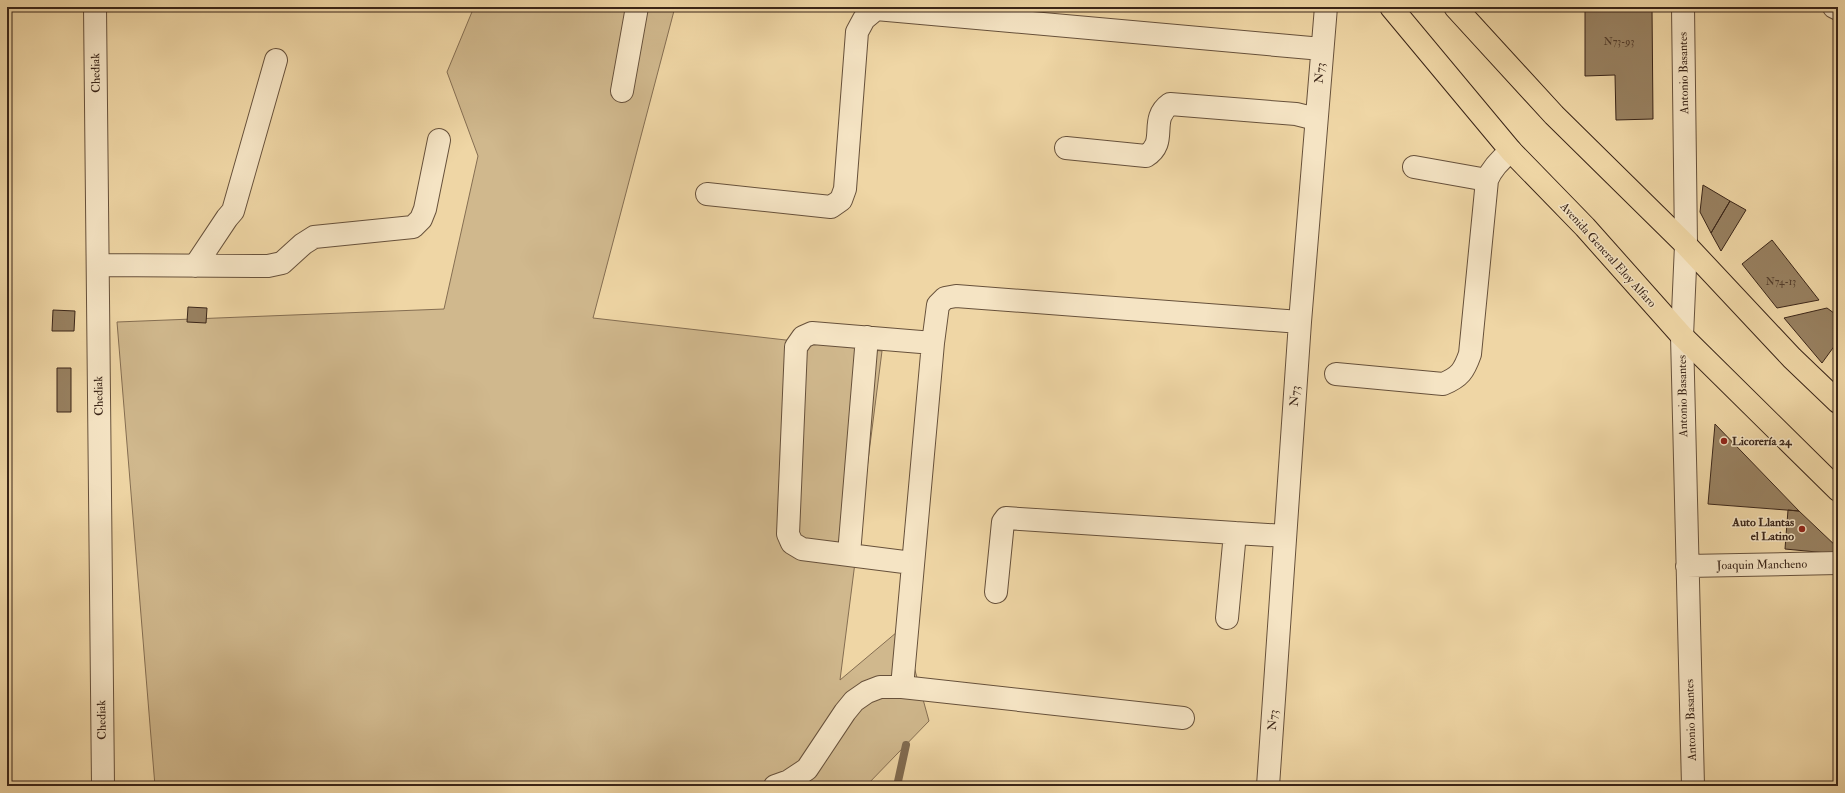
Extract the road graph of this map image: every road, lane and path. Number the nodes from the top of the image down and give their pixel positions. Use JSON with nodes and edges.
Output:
{"nodes":[{"id":1,"x":96,"y":7,"type":"edge"},
{"id":2,"x":637,"y":7,"type":"edge"},
{"id":3,"x":1326,"y":7,"type":"edge"},
{"id":4,"x":1391,"y":7,"type":"edge"},
{"id":5,"x":1455,"y":7,"type":"edge"},
{"id":6,"x":1683,"y":7,"type":"edge"},
{"id":7,"x":1834,"y":7,"type":"edge"},
{"id":8,"x":1838,"y":9,"type":"edge"},
{"id":9,"x":1001,"y":14,"type":"edge"},
{"id":10,"x":1322,"y":49,"type":"junction"},
{"id":11,"x":276,"y":60,"type":"dead end"},
{"id":12,"x":622,"y":91,"type":"dead end"},
{"id":13,"x":1316,"y":119,"type":"junction"},
{"id":14,"x":439,"y":140,"type":"dead end"},
{"id":15,"x":1066,"y":148,"type":"dead end"},
{"id":16,"x":1511,"y":151,"type":"junction"},
{"id":17,"x":1414,"y":167,"type":"dead end"},
{"id":18,"x":1487,"y":180,"type":"junction"},
{"id":19,"x":707,"y":194,"type":"dead end"},
{"id":20,"x":1686,"y":245,"type":"junction"},
{"id":21,"x":98,"y":265,"type":"junction"},
{"id":22,"x":195,"y":266,"type":"junction"},
{"id":23,"x":1300,"y":322,"type":"junction"},
{"id":24,"x":1682,"y":336,"type":"junction"},
{"id":25,"x":868,"y":337,"type":"junction"},
{"id":26,"x":933,"y":343,"type":"junction"},
{"id":27,"x":1336,"y":374,"type":"dead end"},
{"id":28,"x":1838,"y":402,"type":"edge"},
{"id":29,"x":1838,"y":490,"type":"edge"},
{"id":30,"x":1235,"y":533,"type":"junction"},
{"id":31,"x":1285,"y":536,"type":"junction"},
{"id":32,"x":849,"y":554,"type":"junction"},
{"id":33,"x":912,"y":563,"type":"junction"},
{"id":34,"x":1838,"y":563,"type":"edge"},
{"id":35,"x":1687,"y":566,"type":"junction"},
{"id":36,"x":996,"y":592,"type":"dead end"},
{"id":37,"x":1227,"y":618,"type":"dead end"},
{"id":38,"x":902,"y":687,"type":"junction"},
{"id":39,"x":1183,"y":718,"type":"dead end"},
{"id":40,"x":102,"y":786,"type":"edge"},
{"id":41,"x":775,"y":786,"type":"edge"},
{"id":42,"x":1268,"y":786,"type":"edge"},
{"id":43,"x":1693,"y":786,"type":"edge"}],
"edges":[{"from":1,"to":21,"type":"street","name":"Chediak"},
{"from":2,"to":12,"type":"street"},
{"from":3,"to":10,"type":"street","name":"N73"},
{"from":4,"to":16,"type":"main road","name":"Avenida General Eloy Alfaro"},
{"from":5,"to":20,"type":"main road"},
{"from":6,"to":20,"type":"street","name":"Antonio Basantes"},
{"from":7,"to":8,"type":"street"},
{"from":9,"to":10,"type":"street"},
{"from":9,"to":19,"type":"street"},
{"from":10,"to":13,"type":"street","name":"N73"},
{"from":11,"to":22,"type":"street"},
{"from":13,"to":15,"type":"street"},
{"from":13,"to":23,"type":"street","name":"N73"},
{"from":14,"to":22,"type":"street"},
{"from":16,"to":18,"type":"street"},
{"from":16,"to":24,"type":"main road","name":"Avenida General Eloy Alfaro"},
{"from":17,"to":18,"type":"street"},
{"from":18,"to":27,"type":"street"},
{"from":20,"to":24,"type":"street","name":"Antonio Basantes"},
{"from":20,"to":28,"type":"main road"},
{"from":21,"to":22,"type":"street"},
{"from":21,"to":40,"type":"street","name":"Chediak"},
{"from":23,"to":26,"type":"street"},
{"from":23,"to":31,"type":"street","name":"N73"},
{"from":24,"to":29,"type":"main road","name":"Avenida General Eloy Alfaro"},
{"from":24,"to":35,"type":"street","name":"Antonio Basantes"},
{"from":25,"to":26,"type":"street"},
{"from":25,"to":32,"type":"street"},
{"from":25,"to":32,"type":"street"},
{"from":26,"to":33,"type":"street"},
{"from":30,"to":31,"type":"street"},
{"from":30,"to":36,"type":"street"},
{"from":30,"to":37,"type":"street"},
{"from":31,"to":42,"type":"street","name":"N73"},
{"from":32,"to":33,"type":"street"},
{"from":33,"to":38,"type":"street"},
{"from":34,"to":35,"type":"street","name":"Joaquin Mancheno"},
{"from":35,"to":43,"type":"street","name":"Antonio Basantes"},
{"from":38,"to":39,"type":"street"},
{"from":38,"to":41,"type":"street"}]}
